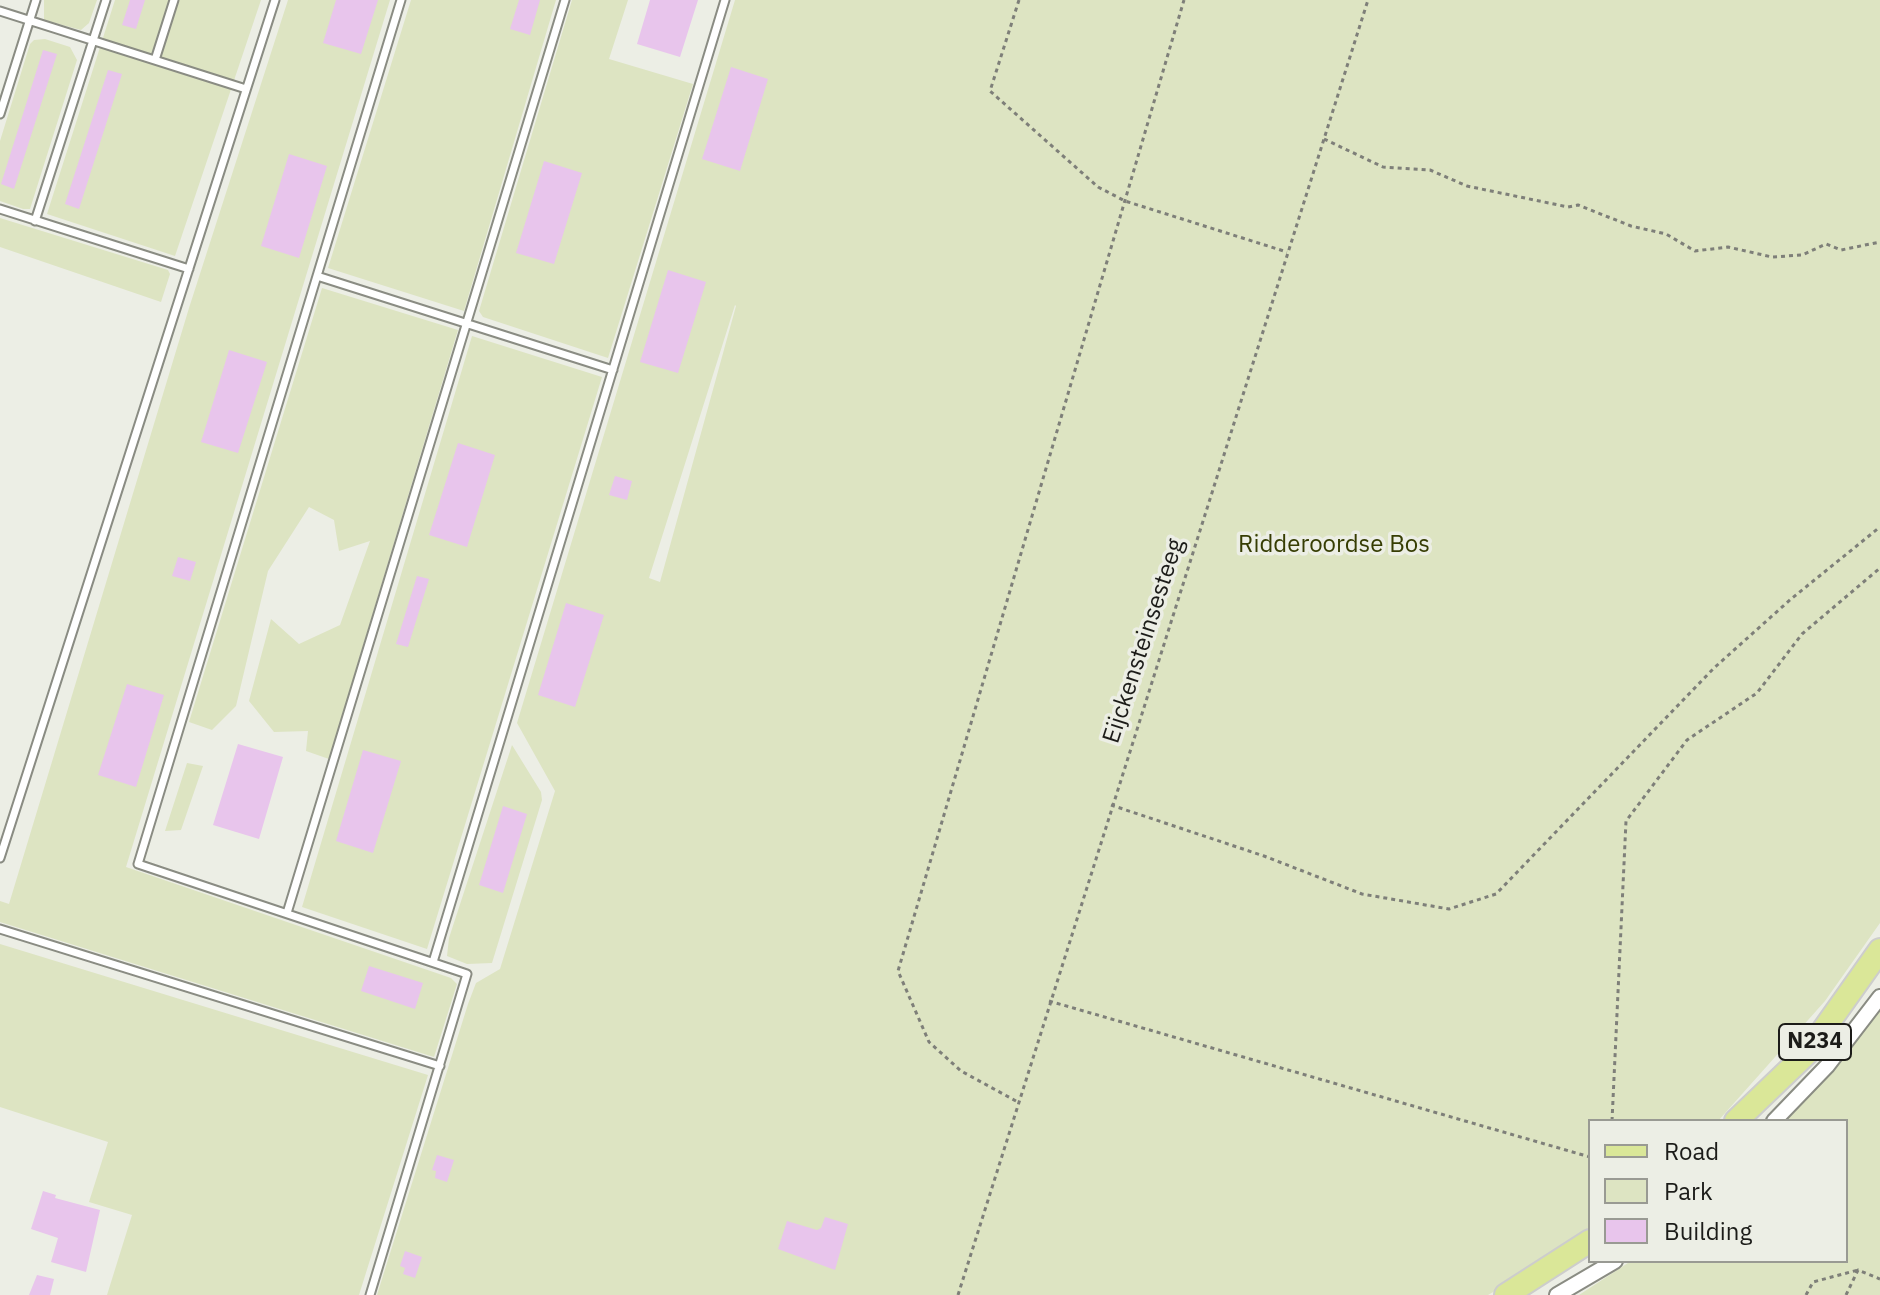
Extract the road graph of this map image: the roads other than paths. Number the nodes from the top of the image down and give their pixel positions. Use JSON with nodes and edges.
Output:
{"nodes":[{"id":1,"x":36,"y":0,"type":"edge"},
{"id":2,"x":106,"y":0,"type":"edge"},
{"id":3,"x":174,"y":0,"type":"edge"},
{"id":4,"x":275,"y":0,"type":"edge"},
{"id":5,"x":401,"y":0,"type":"edge"},
{"id":6,"x":565,"y":0,"type":"edge"},
{"id":7,"x":725,"y":0,"type":"edge"},
{"id":8,"x":0,"y":11,"type":"edge"},
{"id":9,"x":30,"y":20,"type":"junction"},
{"id":10,"x":93,"y":40,"type":"junction"},
{"id":11,"x":155,"y":60,"type":"junction"},
{"id":12,"x":246,"y":89,"type":"junction"},
{"id":13,"x":0,"y":114,"type":"edge"},
{"id":14,"x":0,"y":209,"type":"edge"},
{"id":15,"x":35,"y":221,"type":"junction"},
{"id":16,"x":189,"y":269,"type":"junction"},
{"id":17,"x":317,"y":276,"type":"junction"},
{"id":18,"x":466,"y":324,"type":"junction"},
{"id":19,"x":613,"y":370,"type":"junction"},
{"id":20,"x":0,"y":858,"type":"edge"},
{"id":21,"x":287,"y":913,"type":"junction"},
{"id":22,"x":0,"y":929,"type":"edge"},
{"id":23,"x":1880,"y":950,"type":"edge"},
{"id":24,"x":433,"y":962,"type":"junction"},
{"id":25,"x":1880,"y":997,"type":"edge"},
{"id":26,"x":440,"y":1066,"type":"junction"},
{"id":27,"x":1738,"y":1119,"type":"edge"},
{"id":28,"x":1776,"y":1119,"type":"edge"},
{"id":29,"x":1588,"y":1242,"type":"edge"},
{"id":30,"x":1612,"y":1263,"type":"edge"},
{"id":31,"x":370,"y":1295,"type":"edge"},
{"id":32,"x":1506,"y":1295,"type":"edge"},
{"id":33,"x":1557,"y":1295,"type":"edge"}],
"edges":[{"from":1,"to":9,"type":"lane"},
{"from":2,"to":10,"type":"lane"},
{"from":3,"to":11,"type":"lane"},
{"from":4,"to":12,"type":"lane"},
{"from":5,"to":17,"type":"lane"},
{"from":6,"to":18,"type":"lane"},
{"from":7,"to":19,"type":"lane"},
{"from":8,"to":9,"type":"lane"},
{"from":9,"to":10,"type":"lane"},
{"from":9,"to":13,"type":"lane"},
{"from":10,"to":11,"type":"lane"},
{"from":10,"to":15,"type":"lane"},
{"from":11,"to":12,"type":"lane"},
{"from":12,"to":16,"type":"lane"},
{"from":14,"to":15,"type":"lane"},
{"from":15,"to":16,"type":"lane"},
{"from":16,"to":20,"type":"lane"},
{"from":17,"to":18,"type":"lane"},
{"from":17,"to":21,"type":"lane"},
{"from":18,"to":19,"type":"lane"},
{"from":18,"to":21,"type":"lane"},
{"from":19,"to":24,"type":"lane"},
{"from":21,"to":24,"type":"lane"},
{"from":22,"to":26,"type":"lane"},
{"from":23,"to":27,"type":"main road","number":"N234"},
{"from":24,"to":26,"type":"lane"},
{"from":25,"to":28,"type":"street"},
{"from":26,"to":31,"type":"lane"},
{"from":29,"to":32,"type":"main road"},
{"from":30,"to":33,"type":"street"}]}
